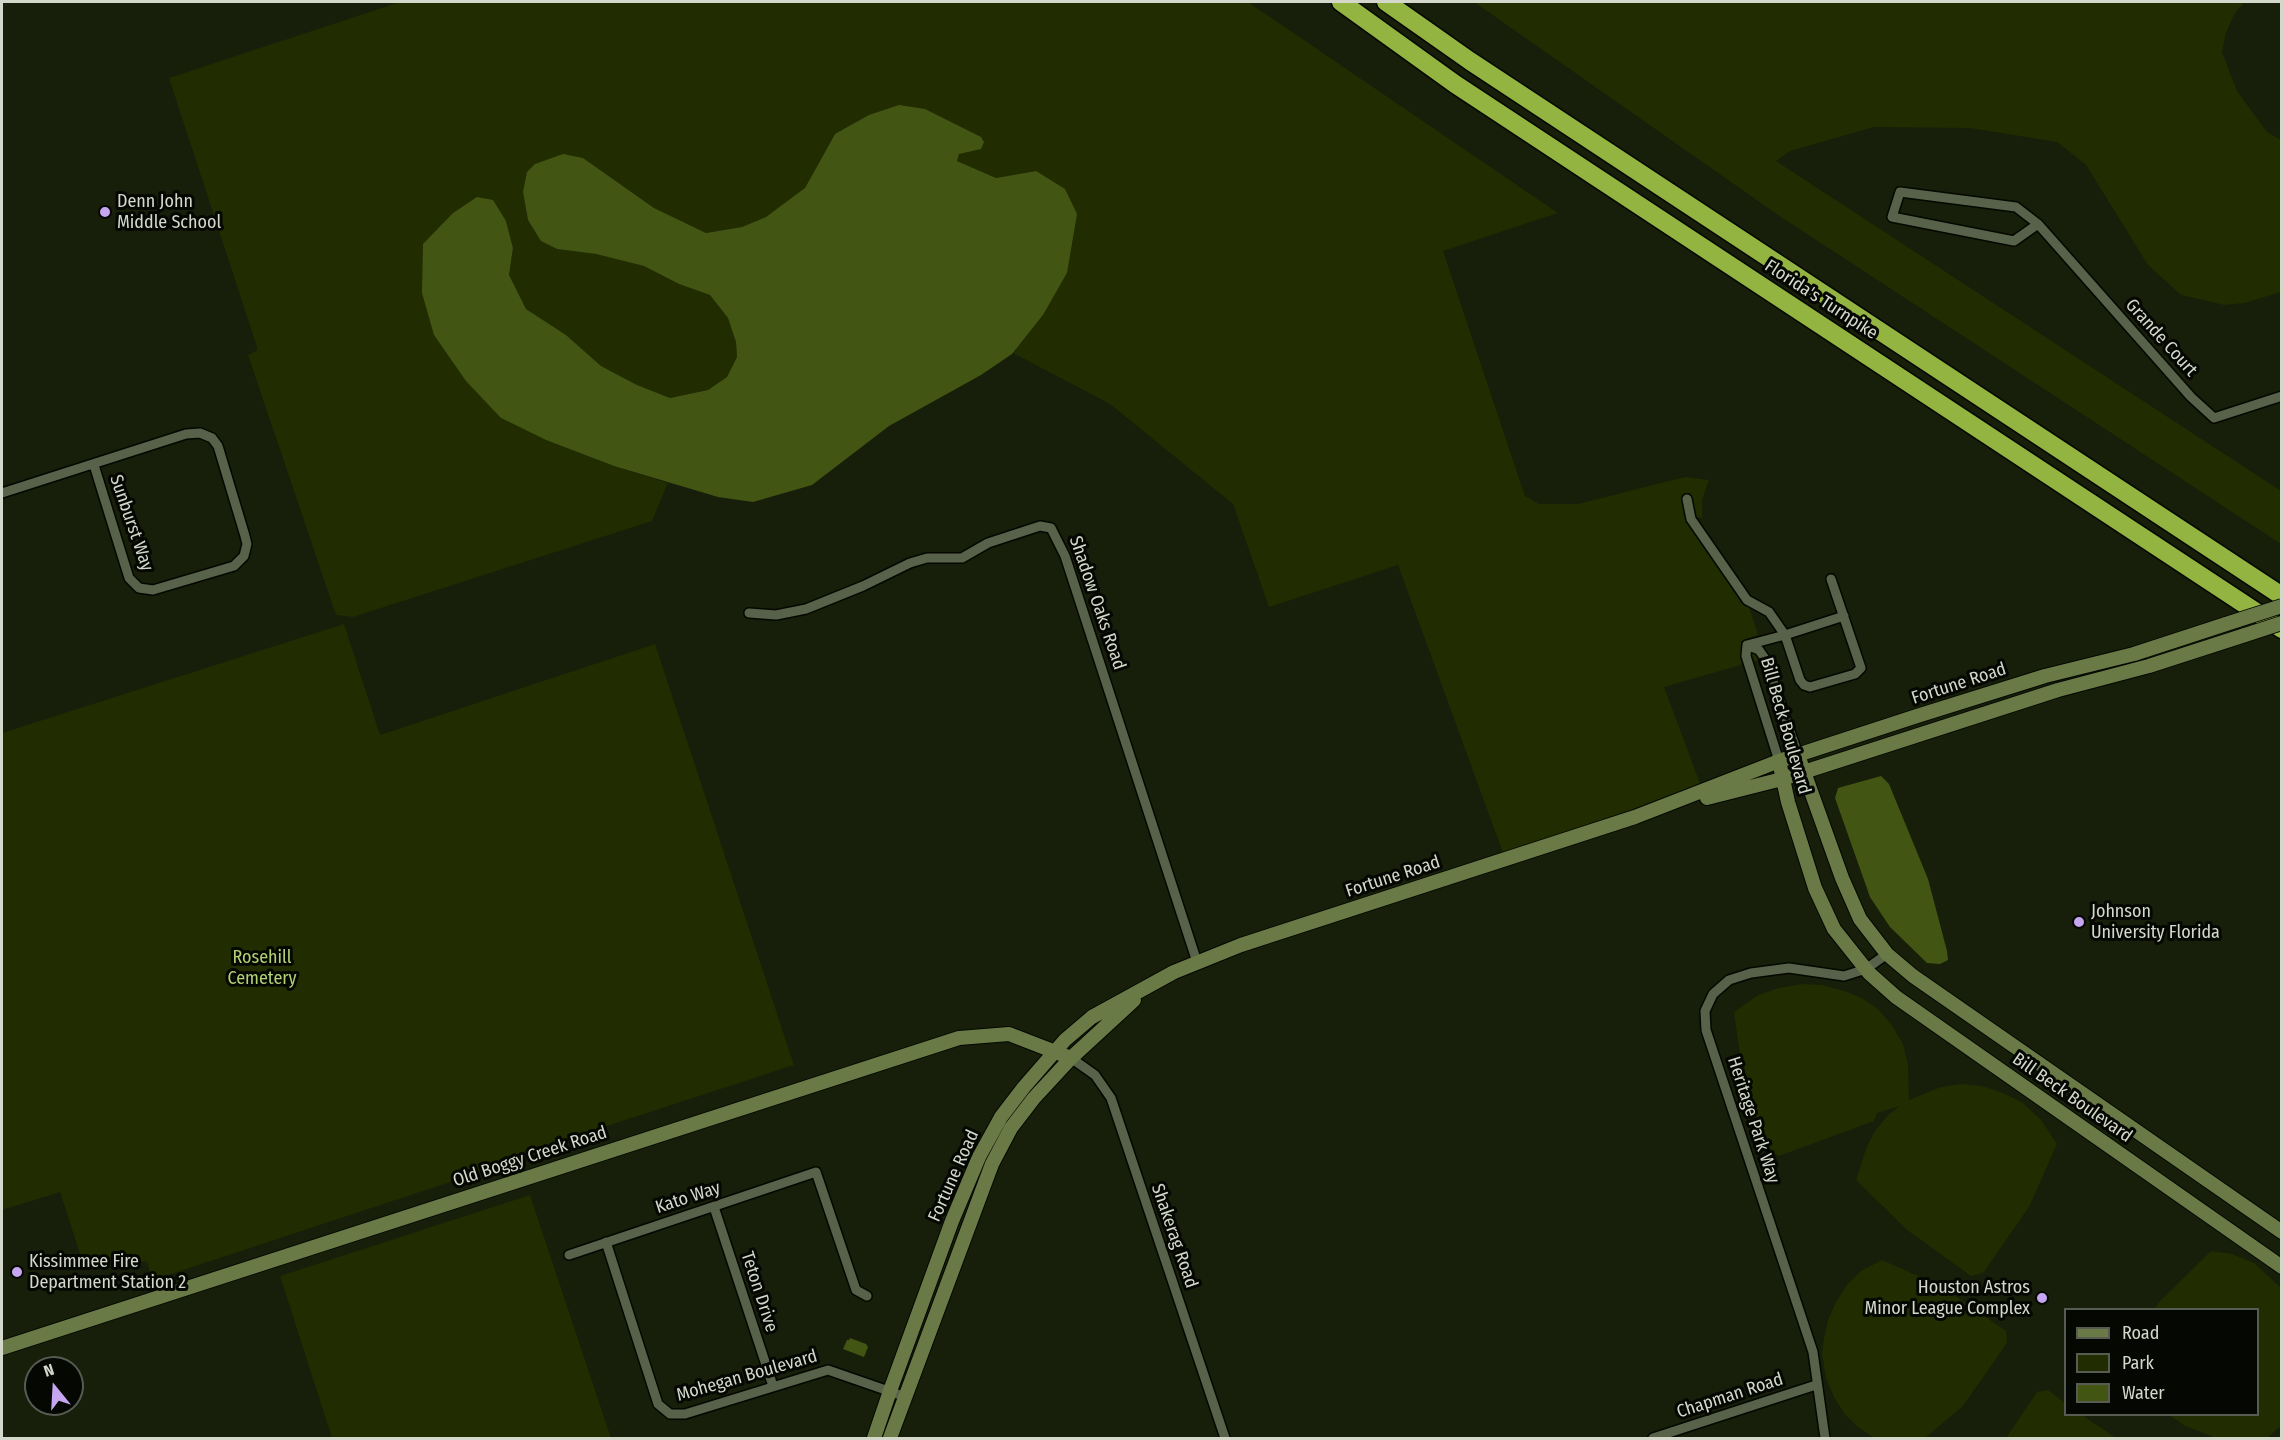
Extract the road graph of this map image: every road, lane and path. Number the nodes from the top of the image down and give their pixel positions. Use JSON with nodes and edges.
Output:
{"nodes":[{"id":1,"x":1341,"y":2,"type":"edge"},
{"id":2,"x":1386,"y":2,"type":"edge"},
{"id":3,"x":2038,"y":224,"type":"junction"},
{"id":4,"x":2282,"y":396,"type":"edge"},
{"id":5,"x":94,"y":465,"type":"junction"},
{"id":6,"x":2,"y":493,"type":"edge"},
{"id":7,"x":1687,"y":499,"type":"dead end"},
{"id":8,"x":1831,"y":579,"type":"dead end"},
{"id":9,"x":2282,"y":596,"type":"edge"},
{"id":10,"x":2282,"y":606,"type":"edge"},
{"id":11,"x":748,"y":613,"type":"dead end"},
{"id":12,"x":1844,"y":616,"type":"junction"},
{"id":13,"x":2282,"y":623,"type":"edge"},
{"id":14,"x":2282,"y":629,"type":"edge"},
{"id":15,"x":1785,"y":635,"type":"junction"},
{"id":16,"x":1747,"y":645,"type":"junction"},
{"id":17,"x":1917,"y":716,"type":"junction"},
{"id":18,"x":1922,"y":733,"type":"junction"},
{"id":19,"x":1798,"y":755,"type":"junction"},
{"id":20,"x":1779,"y":761,"type":"junction"},
{"id":21,"x":1805,"y":771,"type":"junction"},
{"id":22,"x":1782,"y":779,"type":"junction"},
{"id":23,"x":1652,"y":812,"type":"junction"},
{"id":24,"x":1887,"y":954,"type":"junction"},
{"id":25,"x":1197,"y":962,"type":"junction"},
{"id":26,"x":1866,"y":969,"type":"junction"},
{"id":27,"x":1149,"y":986,"type":"junction"},
{"id":28,"x":1055,"y":1052,"type":"junction"},
{"id":29,"x":1071,"y":1058,"type":"junction"},
{"id":30,"x":714,"y":1207,"type":"junction"},
{"id":31,"x":2282,"y":1232,"type":"edge"},
{"id":32,"x":606,"y":1242,"type":"junction"},
{"id":33,"x":569,"y":1255,"type":"dead end"},
{"id":34,"x":2282,"y":1266,"type":"edge"},
{"id":35,"x":867,"y":1296,"type":"dead end"},
{"id":36,"x":2,"y":1348,"type":"edge"},
{"id":37,"x":1816,"y":1385,"type":"junction"},
{"id":38,"x":773,"y":1386,"type":"junction"},
{"id":39,"x":890,"y":1391,"type":"junction"},
{"id":40,"x":906,"y":1397,"type":"junction"},
{"id":41,"x":874,"y":1438,"type":"edge"},
{"id":42,"x":890,"y":1438,"type":"edge"},
{"id":43,"x":1225,"y":1438,"type":"edge"},
{"id":44,"x":1653,"y":1438,"type":"edge"},
{"id":45,"x":1825,"y":1438,"type":"edge"}],
"edges":[{"from":1,"to":14,"type":"highway","name":"Florida's Turnpike"},
{"from":2,"to":9,"type":"highway","name":"Florida's Turnpike"},
{"from":3,"to":3,"type":"street","name":"Grande Court"},
{"from":3,"to":4,"type":"street","name":"Grande Court"},
{"from":5,"to":5,"type":"street","name":"Sunburst Way"},
{"from":5,"to":6,"type":"street","name":"Sunburst Way"},
{"from":7,"to":15,"type":"street"},
{"from":8,"to":12,"type":"street"},
{"from":10,"to":17,"type":"main road","name":"Fortune Road","bridge":true},
{"from":11,"to":25,"type":"street","name":"Shadow Oaks Road"},
{"from":12,"to":15,"type":"street"},
{"from":12,"to":15,"type":"street"},
{"from":13,"to":18,"type":"main road","name":"Fortune Road","bridge":true},
{"from":15,"to":16,"type":"street"},
{"from":16,"to":19,"type":"street","name":"Bill Beck Boulevard"},
{"from":16,"to":20,"type":"street","name":"Bill Beck Boulevard"},
{"from":17,"to":18,"type":"street"},
{"from":17,"to":19,"type":"main road","name":"Fortune Road"},
{"from":18,"to":21,"type":"main road","name":"Fortune Road"},
{"from":19,"to":20,"type":"main road","name":"Fortune Road"},
{"from":19,"to":21,"type":"main road","name":"Bill Beck Boulevard"},
{"from":20,"to":22,"type":"main road","name":"Bill Beck Boulevard"},
{"from":20,"to":23,"type":"main road","name":"Fortune Road"},
{"from":21,"to":22,"type":"main road","name":"Fortune Road"},
{"from":21,"to":24,"type":"main road","name":"Bill Beck Boulevard"},
{"from":22,"to":23,"type":"main road","name":"Fortune Road"},
{"from":22,"to":26,"type":"main road","name":"Bill Beck Boulevard"},
{"from":23,"to":25,"type":"main road","name":"Fortune Road"},
{"from":24,"to":26,"type":"street","name":"Heritage Park Way"},
{"from":24,"to":31,"type":"main road","name":"Bill Beck Boulevard"},
{"from":25,"to":27,"type":"main road","name":"Fortune Road"},
{"from":26,"to":34,"type":"main road","name":"Bill Beck Boulevard"},
{"from":26,"to":37,"type":"street","name":"Heritage Park Way"},
{"from":27,"to":28,"type":"main road","name":"Fortune Road"},
{"from":27,"to":29,"type":"main road","name":"Fortune Road"},
{"from":28,"to":29,"type":"main road","name":"Old Boggy Creek Road"},
{"from":28,"to":36,"type":"main road","name":"Old Boggy Creek Road"},
{"from":28,"to":39,"type":"main road","name":"Fortune Road"},
{"from":29,"to":40,"type":"main road","name":"Fortune Road"},
{"from":29,"to":43,"type":"street","name":"Shakerag Road"},
{"from":30,"to":32,"type":"street","name":"Kato Way"},
{"from":30,"to":35,"type":"street","name":"Kato Way"},
{"from":30,"to":38,"type":"street","name":"Teton Drive"},
{"from":32,"to":33,"type":"street","name":"Kato Way"},
{"from":32,"to":38,"type":"street","name":"Mohegan Boulevard"},
{"from":37,"to":44,"type":"street","name":"Chapman Road"},
{"from":37,"to":45,"type":"street","name":"Heritage Park Way"},
{"from":38,"to":39,"type":"street","name":"Mohegan Boulevard"},
{"from":39,"to":40,"type":"street","name":"Mohegan Boulevard"},
{"from":39,"to":41,"type":"main road","name":"Fortune Road"},
{"from":40,"to":42,"type":"main road","name":"Fortune Road"}]}
